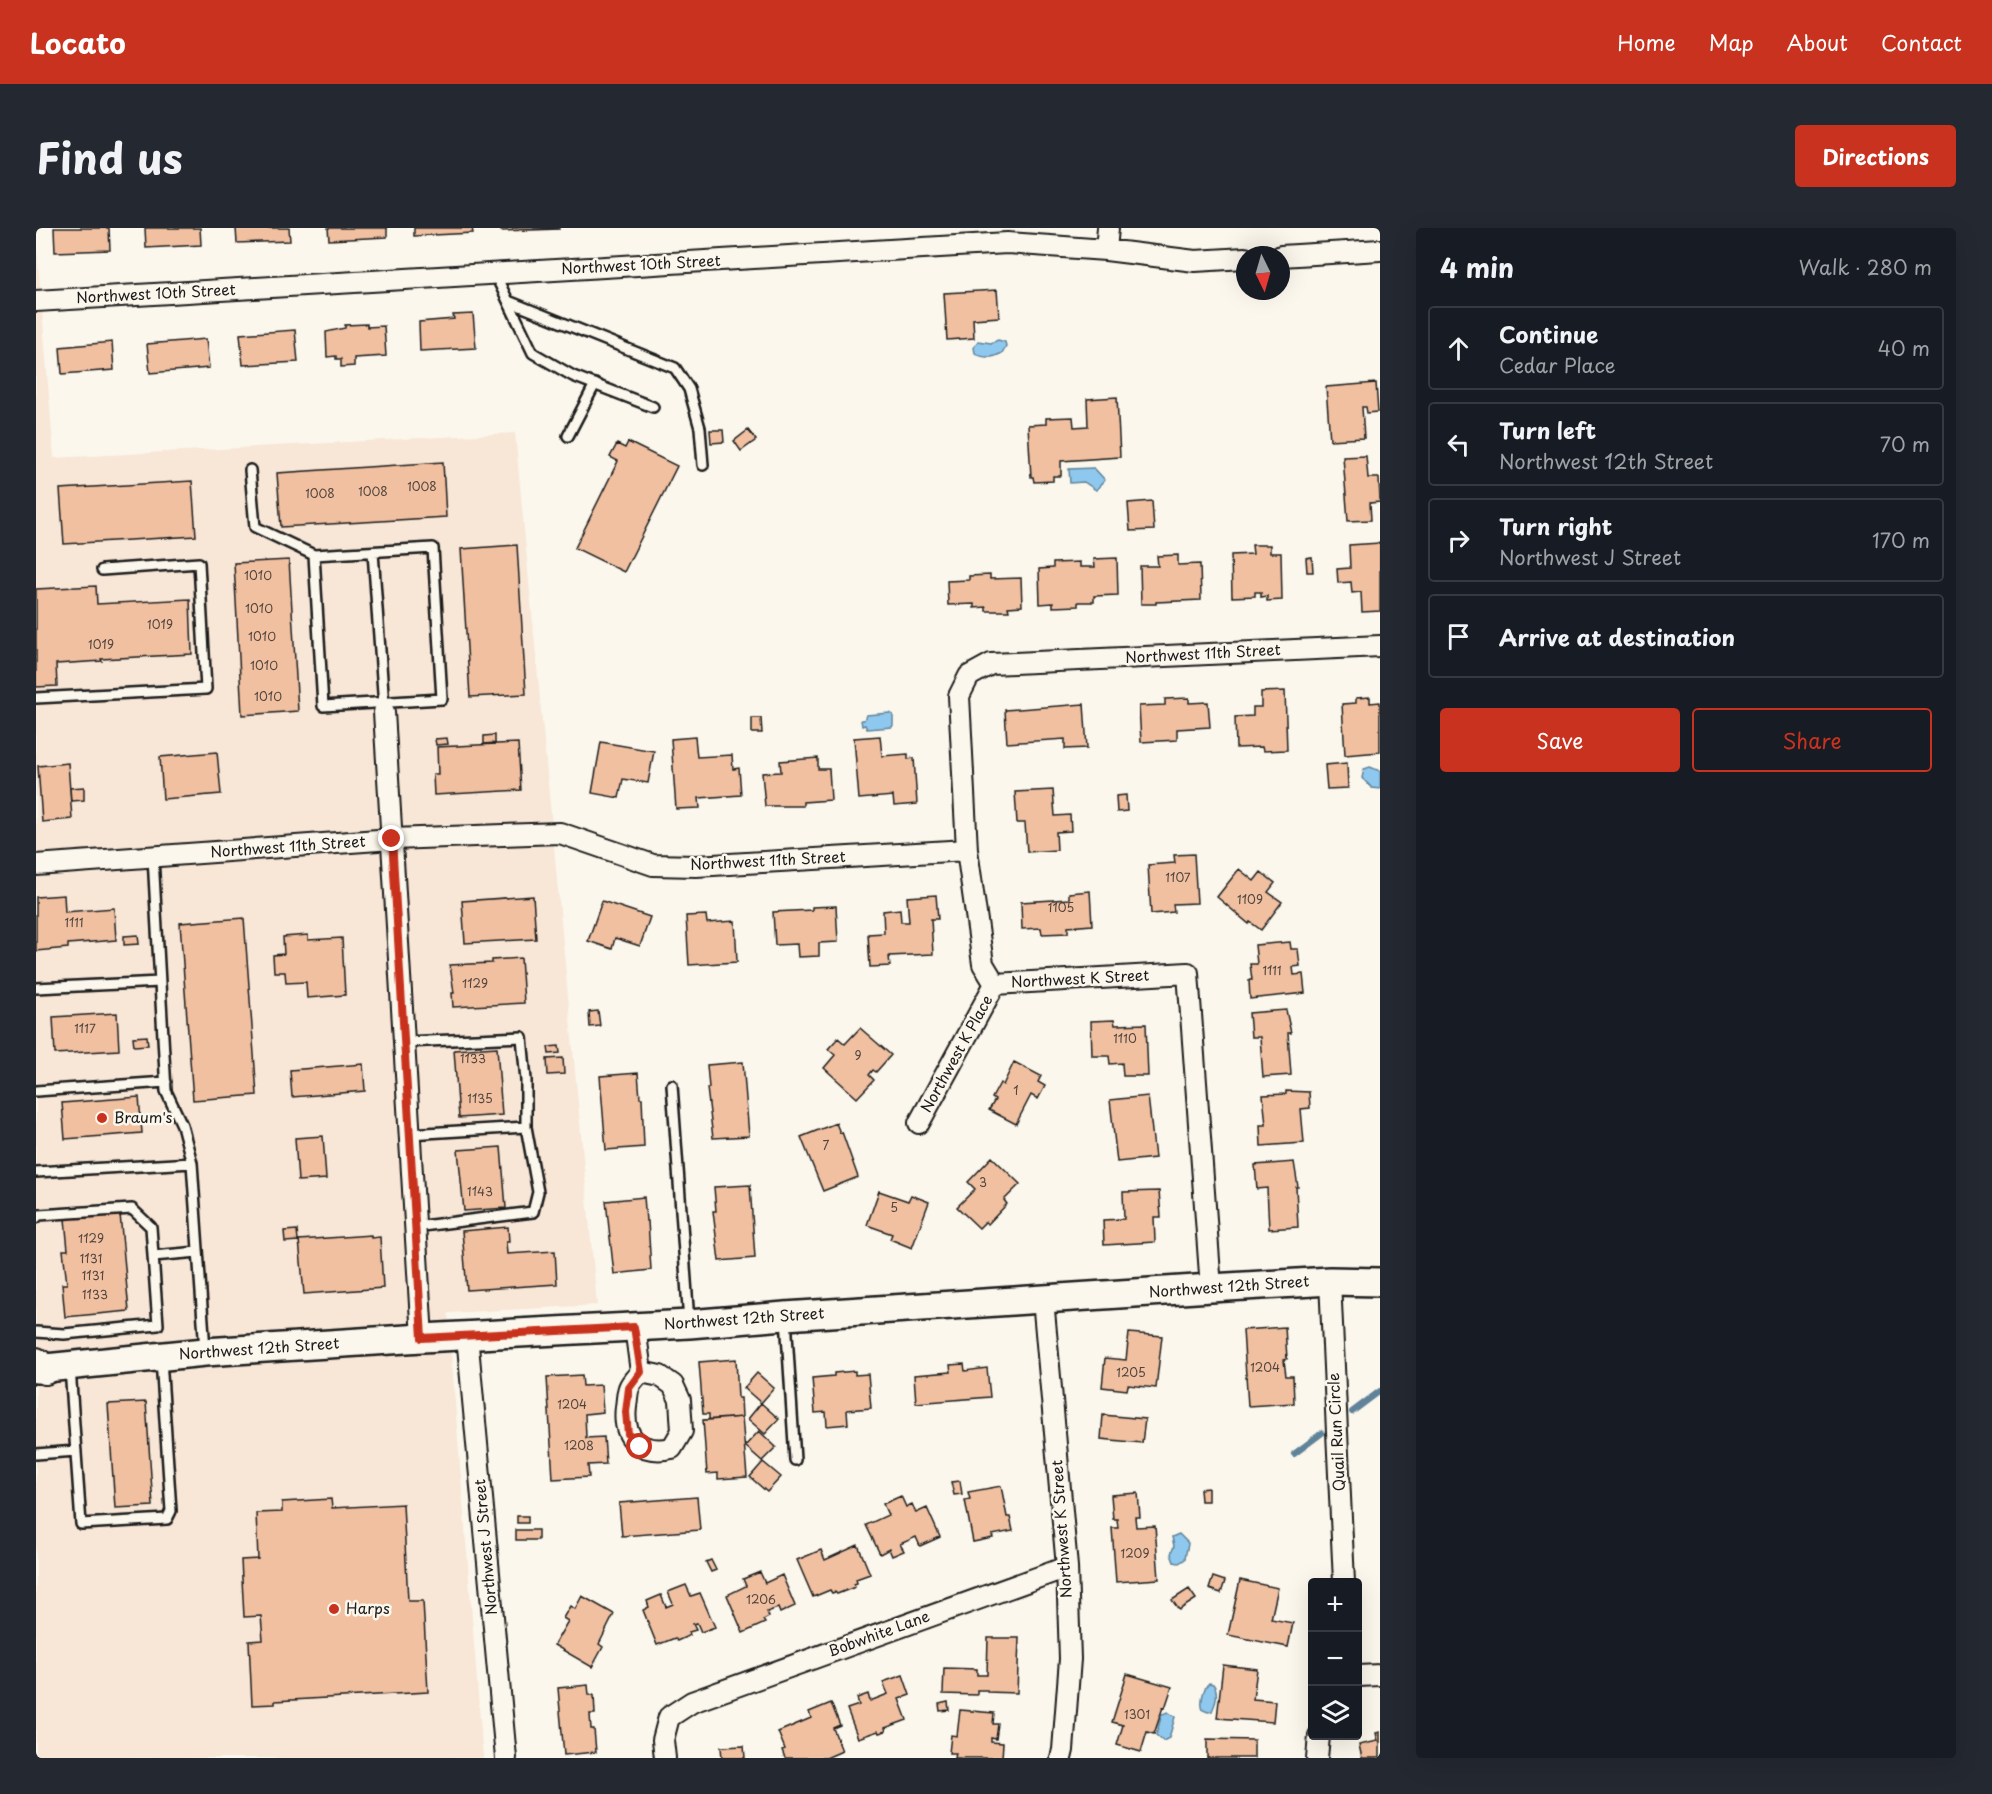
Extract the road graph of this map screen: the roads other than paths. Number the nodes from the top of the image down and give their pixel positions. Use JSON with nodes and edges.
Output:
{"nodes":[{"id":1,"x":1108,"y":228,"type":"edge"},
{"id":2,"x":1106,"y":250,"type":"junction"},
{"id":3,"x":1380,"y":250,"type":"edge"},
{"id":4,"x":1290,"y":255,"type":"edge"},
{"id":5,"x":1236,"y":259,"type":"edge"},
{"id":6,"x":495,"y":274,"type":"junction"},
{"id":7,"x":36,"y":301,"type":"edge"},
{"id":8,"x":508,"y":301,"type":"junction"},
{"id":9,"x":595,"y":384,"type":"junction"},
{"id":10,"x":653,"y":407,"type":"dead end"},
{"id":11,"x":568,"y":436,"type":"dead end"},
{"id":12,"x":703,"y":465,"type":"dead end"},
{"id":13,"x":250,"y":470,"type":"dead end"},
{"id":14,"x":373,"y":552,"type":"junction"},
{"id":15,"x":314,"y":555,"type":"junction"},
{"id":16,"x":102,"y":570,"type":"dead end"},
{"id":17,"x":1380,"y":646,"type":"edge"},
{"id":18,"x":991,"y":664,"type":"joint"},
{"id":19,"x":36,"y":698,"type":"edge"},
{"id":20,"x":384,"y":707,"type":"junction"},
{"id":21,"x":392,"y":839,"type":"junction"},
{"id":22,"x":967,"y":850,"type":"junction"},
{"id":23,"x":153,"y":856,"type":"junction"},
{"id":24,"x":36,"y":865,"type":"edge"},
{"id":25,"x":160,"y":982,"type":"junction"},
{"id":26,"x":995,"y":984,"type":"junction"},
{"id":27,"x":36,"y":988,"type":"edge"},
{"id":28,"x":404,"y":1042,"type":"junction"},
{"id":29,"x":166,"y":1082,"type":"junction"},
{"id":30,"x":672,"y":1085,"type":"dead end"},
{"id":31,"x":36,"y":1090,"type":"edge"},
{"id":32,"x":919,"y":1123,"type":"dead end"},
{"id":33,"x":526,"y":1127,"type":"junction"},
{"id":34,"x":410,"y":1134,"type":"junction"},
{"id":35,"x":192,"y":1163,"type":"junction"},
{"id":36,"x":36,"y":1172,"type":"edge"},
{"id":37,"x":36,"y":1218,"type":"edge"},
{"id":38,"x":415,"y":1227,"type":"junction"},
{"id":39,"x":198,"y":1252,"type":"junction"},
{"id":40,"x":153,"y":1256,"type":"junction"},
{"id":41,"x":1330,"y":1281,"type":"junction"},
{"id":42,"x":1380,"y":1282,"type":"edge"},
{"id":43,"x":1211,"y":1288,"type":"junction"},
{"id":44,"x":1043,"y":1299,"type":"junction"},
{"id":45,"x":786,"y":1316,"type":"junction"},
{"id":46,"x":689,"y":1324,"type":"junction"},
{"id":47,"x":634,"y":1327,"type":"junction"},
{"id":48,"x":36,"y":1332,"type":"edge"},
{"id":49,"x":467,"y":1335,"type":"junction"},
{"id":50,"x":422,"y":1338,"type":"junction"},
{"id":51,"x":205,"y":1352,"type":"junction"},
{"id":52,"x":160,"y":1357,"type":"junction"},
{"id":53,"x":47,"y":1367,"type":"edge"},
{"id":54,"x":641,"y":1372,"type":"dead end"},
{"id":55,"x":76,"y":1451,"type":"junction"},
{"id":56,"x":36,"y":1454,"type":"edge"},
{"id":57,"x":795,"y":1460,"type":"dead end"},
{"id":58,"x":1067,"y":1567,"type":"junction"},
{"id":59,"x":1344,"y":1578,"type":"edge"},
{"id":60,"x":1380,"y":1675,"type":"edge"},
{"id":61,"x":1362,"y":1676,"type":"edge"},
{"id":62,"x":1319,"y":1740,"type":"edge"},
{"id":63,"x":506,"y":1758,"type":"edge"},
{"id":64,"x":665,"y":1758,"type":"edge"},
{"id":65,"x":1060,"y":1758,"type":"edge"},
{"id":66,"x":1317,"y":1758,"type":"edge"}],
"edges":[{"from":1,"to":2,"type":"street"},
{"from":2,"to":5,"type":"street","name":"Northwest 10th Street"},
{"from":2,"to":6,"type":"street","name":"Northwest 10th Street"},
{"from":3,"to":4,"type":"street"},
{"from":6,"to":7,"type":"street","name":"Northwest 10th Street"},
{"from":6,"to":8,"type":"lane"},
{"from":8,"to":9,"type":"lane"},
{"from":8,"to":12,"type":"lane"},
{"from":9,"to":10,"type":"lane"},
{"from":9,"to":11,"type":"lane"},
{"from":13,"to":15,"type":"lane"},
{"from":14,"to":15,"type":"lane"},
{"from":14,"to":20,"type":"lane"},
{"from":14,"to":20,"type":"lane"},
{"from":15,"to":20,"type":"lane"},
{"from":16,"to":19,"type":"lane"},
{"from":17,"to":18,"type":"street","name":"Northwest 11th Street"},
{"from":18,"to":22,"type":"street","name":"Northwest K Street"},
{"from":20,"to":21,"type":"street"},
{"from":21,"to":22,"type":"street","name":"Northwest 11th Street"},
{"from":21,"to":23,"type":"street","name":"Northwest 11th Street"},
{"from":21,"to":28,"type":"street"},
{"from":22,"to":26,"type":"street","name":"Northwest K Street"},
{"from":23,"to":24,"type":"street","name":"Northwest 11th Street"},
{"from":23,"to":25,"type":"lane"},
{"from":25,"to":27,"type":"lane"},
{"from":25,"to":29,"type":"lane"},
{"from":26,"to":32,"type":"street","name":"Northwest K Place"},
{"from":26,"to":43,"type":"street","name":"Northwest K Street"},
{"from":28,"to":33,"type":"lane"},
{"from":28,"to":34,"type":"street"},
{"from":29,"to":31,"type":"lane"},
{"from":29,"to":35,"type":"lane"},
{"from":30,"to":46,"type":"lane"},
{"from":33,"to":34,"type":"lane"},
{"from":33,"to":38,"type":"lane"},
{"from":34,"to":38,"type":"street"},
{"from":35,"to":36,"type":"lane"},
{"from":35,"to":39,"type":"lane"},
{"from":37,"to":40,"type":"lane"},
{"from":38,"to":50,"type":"street"},
{"from":39,"to":40,"type":"lane"},
{"from":39,"to":51,"type":"lane"},
{"from":40,"to":48,"type":"lane"},
{"from":41,"to":42,"type":"street","name":"Northwest 12th Street"},
{"from":41,"to":43,"type":"street","name":"Northwest 12th Street"},
{"from":41,"to":59,"type":"street","name":"Quail Run Circle"},
{"from":43,"to":44,"type":"street","name":"Northwest 12th Street"},
{"from":44,"to":45,"type":"street","name":"Northwest 12th Street"},
{"from":44,"to":58,"type":"street","name":"Northwest K Street"},
{"from":45,"to":46,"type":"street","name":"Northwest 12th Street"},
{"from":45,"to":57,"type":"lane"},
{"from":46,"to":47,"type":"street","name":"Northwest 12th Street"},
{"from":47,"to":49,"type":"street","name":"Northwest 12th Street"},
{"from":47,"to":54,"type":"street"},
{"from":49,"to":50,"type":"street","name":"Northwest 12th Street"},
{"from":49,"to":63,"type":"street","name":"Northwest J Street"},
{"from":50,"to":51,"type":"street","name":"Northwest 12th Street"},
{"from":51,"to":52,"type":"street","name":"Northwest 12th Street"},
{"from":52,"to":53,"type":"street","name":"Northwest 12th Street"},
{"from":52,"to":55,"type":"lane"},
{"from":53,"to":55,"type":"lane"},
{"from":55,"to":56,"type":"lane"},
{"from":58,"to":64,"type":"street","name":"Bobwhite Lane"},
{"from":58,"to":65,"type":"street","name":"Northwest K Street"},
{"from":60,"to":61,"type":"street"},
{"from":62,"to":66,"type":"street"}]}
